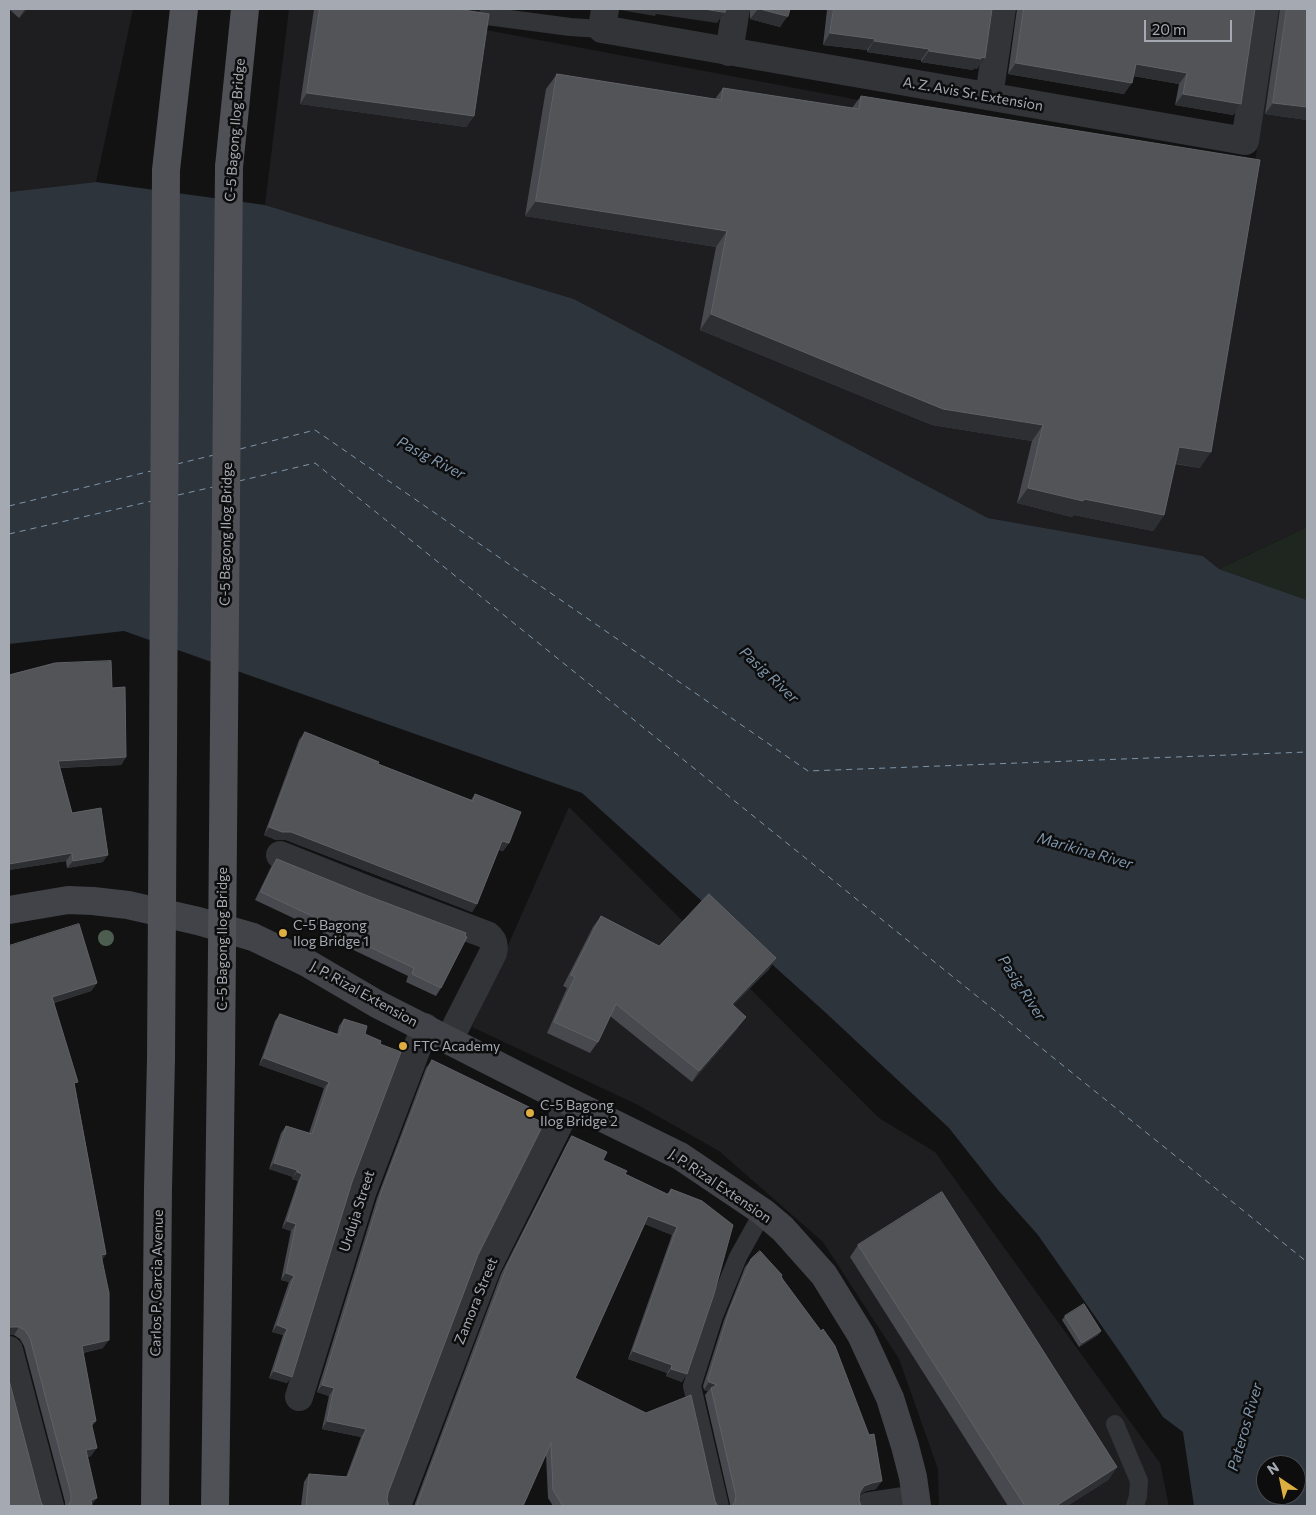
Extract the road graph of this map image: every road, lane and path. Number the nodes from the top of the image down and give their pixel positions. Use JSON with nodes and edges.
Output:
{"nodes":[{"id":1,"x":184,"y":9,"type":"edge"},
{"id":2,"x":245,"y":9,"type":"edge"},
{"id":3,"x":736,"y":9,"type":"edge"},
{"id":4,"x":1002,"y":9,"type":"edge"},
{"id":5,"x":1265,"y":9,"type":"edge"},
{"id":6,"x":487,"y":16,"type":"edge"},
{"id":7,"x":603,"y":19,"type":"edge"},
{"id":8,"x":729,"y":52,"type":"junction"},
{"id":9,"x":989,"y":96,"type":"junction"},
{"id":10,"x":280,"y":855,"type":"dead end"},
{"id":11,"x":9,"y":910,"type":"edge"},
{"id":12,"x":425,"y":1027,"type":"junction"},
{"id":13,"x":449,"y":1040,"type":"junction"},
{"id":14,"x":570,"y":1102,"type":"junction"},
{"id":15,"x":762,"y":1212,"type":"junction"},
{"id":16,"x":9,"y":1350,"type":"edge"},
{"id":17,"x":298,"y":1397,"type":"dead end"},
{"id":18,"x":1115,"y":1424,"type":"dead end"},
{"id":19,"x":917,"y":1503,"type":"edge"},
{"id":20,"x":50,"y":1506,"type":"edge"},
{"id":21,"x":155,"y":1506,"type":"edge"},
{"id":22,"x":215,"y":1506,"type":"edge"},
{"id":23,"x":398,"y":1506,"type":"edge"},
{"id":24,"x":720,"y":1506,"type":"edge"},
{"id":25,"x":869,"y":1506,"type":"edge"},
{"id":26,"x":1134,"y":1506,"type":"edge"}],
"edges":[{"from":1,"to":21,"type":"main road","name":"Carlos P. Garcia Avenue","bridge":true},
{"from":2,"to":22,"type":"main road","name":"C-5 Bagong Ilog Bridge","bridge":true},
{"from":3,"to":8,"type":"street"},
{"from":4,"to":9,"type":"street"},
{"from":5,"to":9,"type":"street","name":"A. Z. Avis Sr. Extension"},
{"from":6,"to":7,"type":"lane","name":"A. Z. Avis Sr. Extension"},
{"from":7,"to":8,"type":"street","name":"A. Z. Avis Sr. Extension"},
{"from":8,"to":9,"type":"street","name":"A. Z. Avis Sr. Extension"},
{"from":10,"to":13,"type":"street"},
{"from":11,"to":12,"type":"main road","name":"J. P. Rizal Extension"},
{"from":12,"to":13,"type":"main road","name":"J. P. Rizal Extension"},
{"from":12,"to":17,"type":"street","name":"Urduja Street"},
{"from":13,"to":14,"type":"main road","name":"J. P. Rizal Extension"},
{"from":14,"to":15,"type":"main road","name":"J. P. Rizal Extension"},
{"from":14,"to":23,"type":"street","name":"Zamora Street"},
{"from":15,"to":19,"type":"main road","name":"J. P. Rizal Extension"},
{"from":15,"to":24,"type":"lane"},
{"from":16,"to":20,"type":"street"},
{"from":18,"to":26,"type":"lane"},
{"from":19,"to":25,"type":"street"}]}
